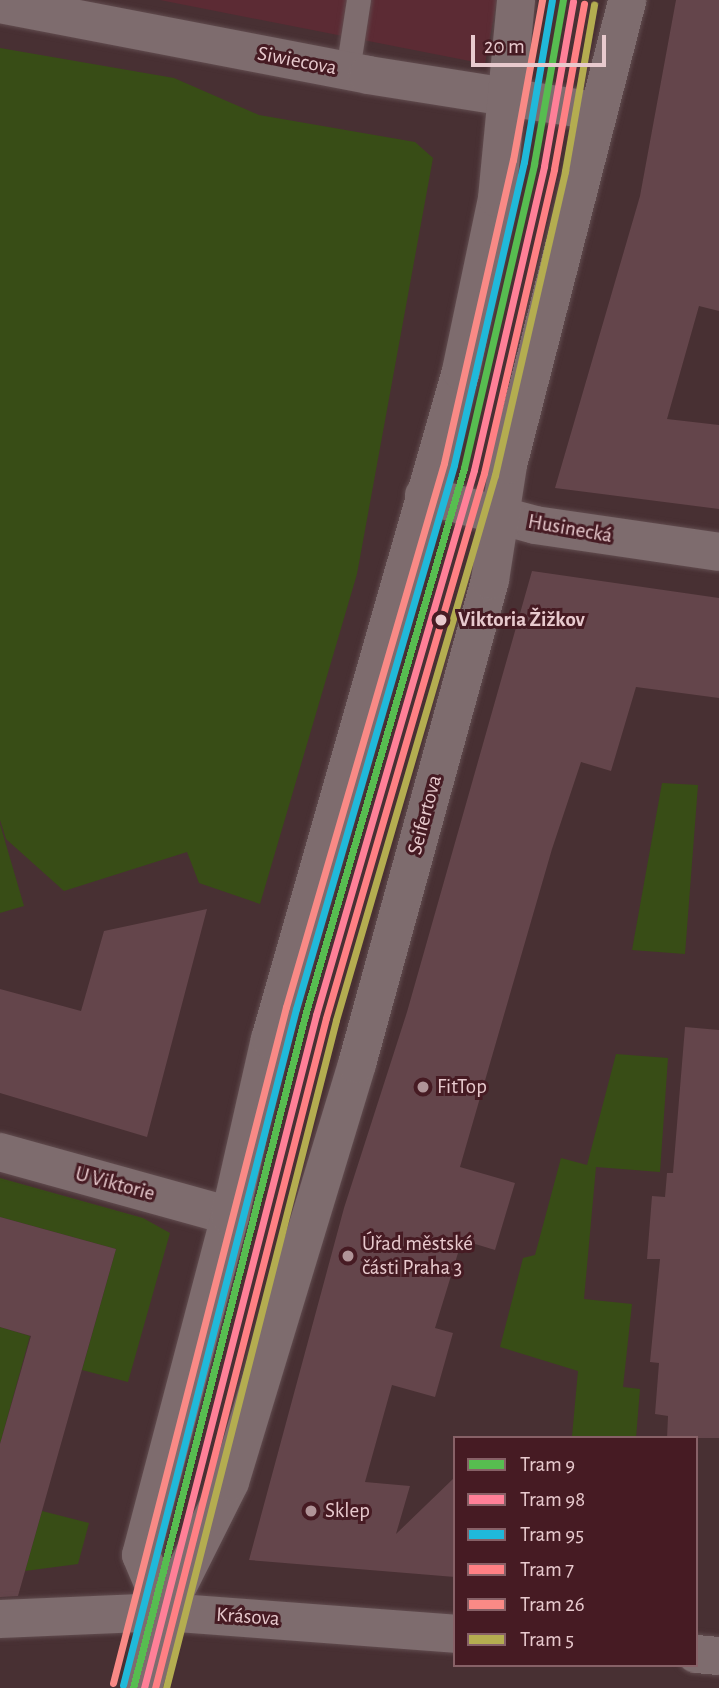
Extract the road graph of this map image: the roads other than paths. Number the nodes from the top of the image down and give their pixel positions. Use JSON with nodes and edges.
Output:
{"nodes":[{"id":1,"x":359,"y":0,"type":"edge"},
{"id":2,"x":516,"y":0,"type":"edge"},
{"id":3,"x":627,"y":0,"type":"edge"},
{"id":4,"x":0,"y":4,"type":"edge"},
{"id":5,"x":348,"y":71,"type":"junction"},
{"id":6,"x":507,"y":96,"type":"junction"},
{"id":7,"x":595,"y":111,"type":"junction"},
{"id":8,"x":424,"y":495,"type":"junction"},
{"id":9,"x":500,"y":515,"type":"junction"},
{"id":10,"x":719,"y":552,"type":"edge"},
{"id":11,"x":0,"y":1153,"type":"edge"},
{"id":12,"x":230,"y":1216,"type":"junction"},
{"id":13,"x":165,"y":1612,"type":"junction"},
{"id":14,"x":0,"y":1619,"type":"edge"},
{"id":15,"x":453,"y":1634,"type":"edge"},
{"id":16,"x":698,"y":1654,"type":"edge"},
{"id":17,"x":719,"y":1656,"type":"edge"},
{"id":18,"x":144,"y":1688,"type":"edge"}],
"edges":[{"from":1,"to":5,"type":"lane"},
{"from":2,"to":6,"type":"street"},
{"from":3,"to":7,"type":"street","name":"Seifertova"},
{"from":4,"to":5,"type":"street","name":"Siwiecova"},
{"from":5,"to":6,"type":"street","name":"Siwiecova"},
{"from":6,"to":7,"type":"street","name":"Siwiecova"},
{"from":6,"to":8,"type":"street"},
{"from":7,"to":9,"type":"street","name":"Seifertova"},
{"from":8,"to":9,"type":"street","name":"Husinecká"},
{"from":8,"to":12,"type":"street"},
{"from":9,"to":10,"type":"street","name":"Husinecká"},
{"from":9,"to":13,"type":"street","name":"Seifertova"},
{"from":11,"to":12,"type":"street","name":"U Viktorie"},
{"from":12,"to":13,"type":"street"},
{"from":13,"to":14,"type":"street","name":"Krásova"},
{"from":13,"to":15,"type":"street","name":"Krásova"},
{"from":13,"to":18,"type":"street","name":"Seifertova"},
{"from":16,"to":17,"type":"street"}]}
